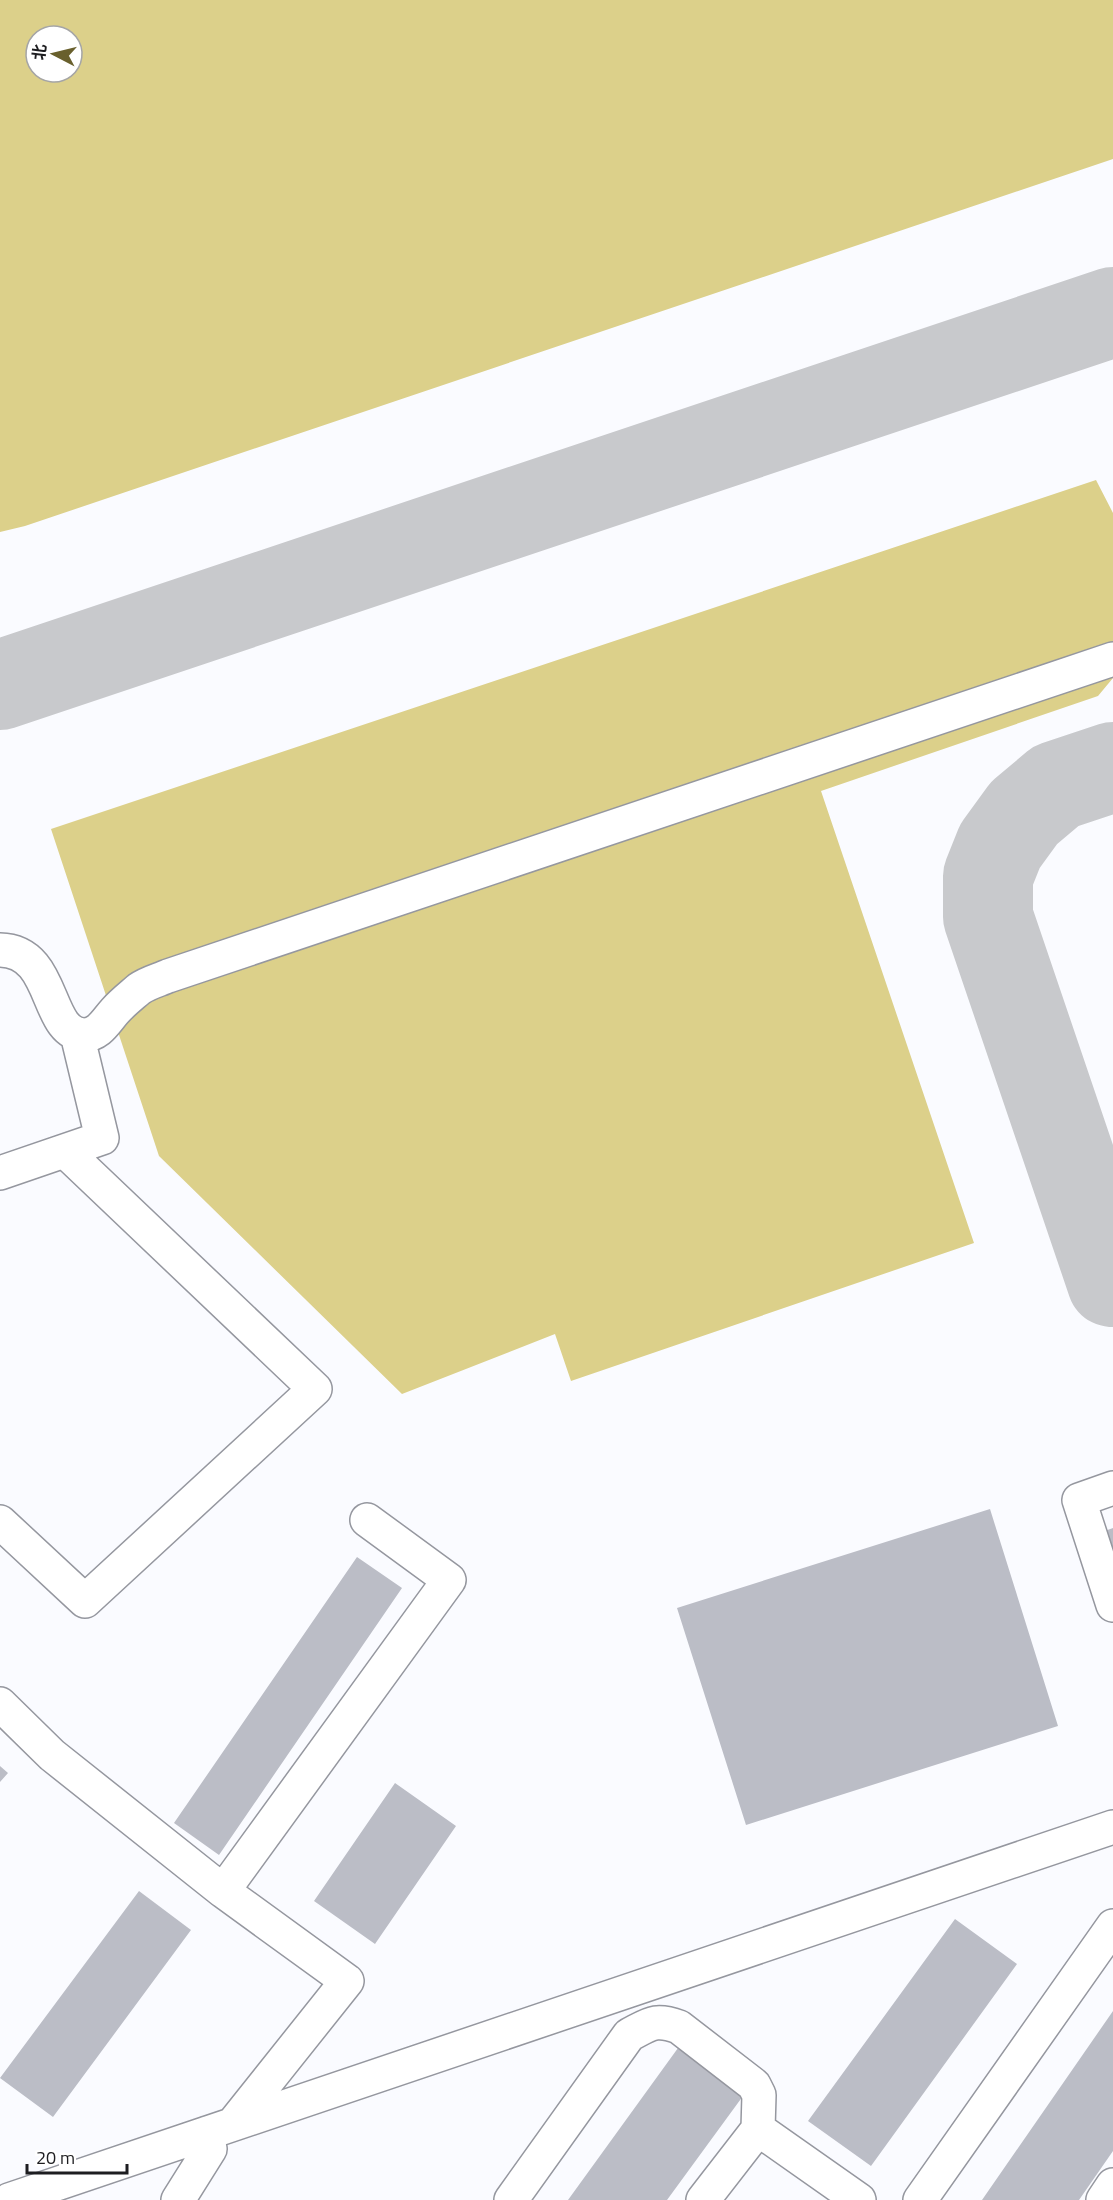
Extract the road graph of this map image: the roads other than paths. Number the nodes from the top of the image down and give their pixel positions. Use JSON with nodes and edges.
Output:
{"nodes":[{"id":1,"x":1113,"y":659,"type":"edge"},
{"id":2,"x":0,"y":950,"type":"edge"},
{"id":3,"x":77,"y":1035,"type":"junction"},
{"id":4,"x":65,"y":1150,"type":"junction"},
{"id":5,"x":0,"y":1173,"type":"edge"},
{"id":6,"x":1113,"y":1488,"type":"edge"},
{"id":7,"x":367,"y":1520,"type":"dead end"},
{"id":8,"x":0,"y":1522,"type":"edge"},
{"id":9,"x":1113,"y":1605,"type":"edge"},
{"id":10,"x":0,"y":1704,"type":"edge"},
{"id":11,"x":1113,"y":1827,"type":"edge"},
{"id":12,"x":223,"y":1891,"type":"junction"},
{"id":13,"x":1113,"y":1926,"type":"edge"},
{"id":14,"x":220,"y":2129,"type":"junction"},
{"id":15,"x":758,"y":2129,"type":"junction"},
{"id":16,"x":1113,"y":2185,"type":"edge"},
{"id":17,"x":9,"y":2200,"type":"edge"},
{"id":18,"x":178,"y":2200,"type":"edge"},
{"id":19,"x":511,"y":2200,"type":"edge"},
{"id":20,"x":703,"y":2200,"type":"edge"},
{"id":21,"x":859,"y":2200,"type":"edge"},
{"id":22,"x":920,"y":2200,"type":"edge"},
{"id":23,"x":1103,"y":2200,"type":"edge"}],
"edges":[{"from":1,"to":3,"type":"lane"},
{"from":2,"to":3,"type":"lane"},
{"from":3,"to":4,"type":"lane"},
{"from":4,"to":5,"type":"lane"},
{"from":4,"to":8,"type":"lane"},
{"from":6,"to":9,"type":"lane"},
{"from":7,"to":12,"type":"lane"},
{"from":10,"to":12,"type":"lane"},
{"from":11,"to":14,"type":"lane"},
{"from":12,"to":14,"type":"lane"},
{"from":13,"to":22,"type":"lane"},
{"from":14,"to":17,"type":"lane"},
{"from":14,"to":18,"type":"lane"},
{"from":15,"to":19,"type":"lane"},
{"from":15,"to":20,"type":"lane"},
{"from":15,"to":21,"type":"lane"},
{"from":16,"to":23,"type":"lane"}]}
